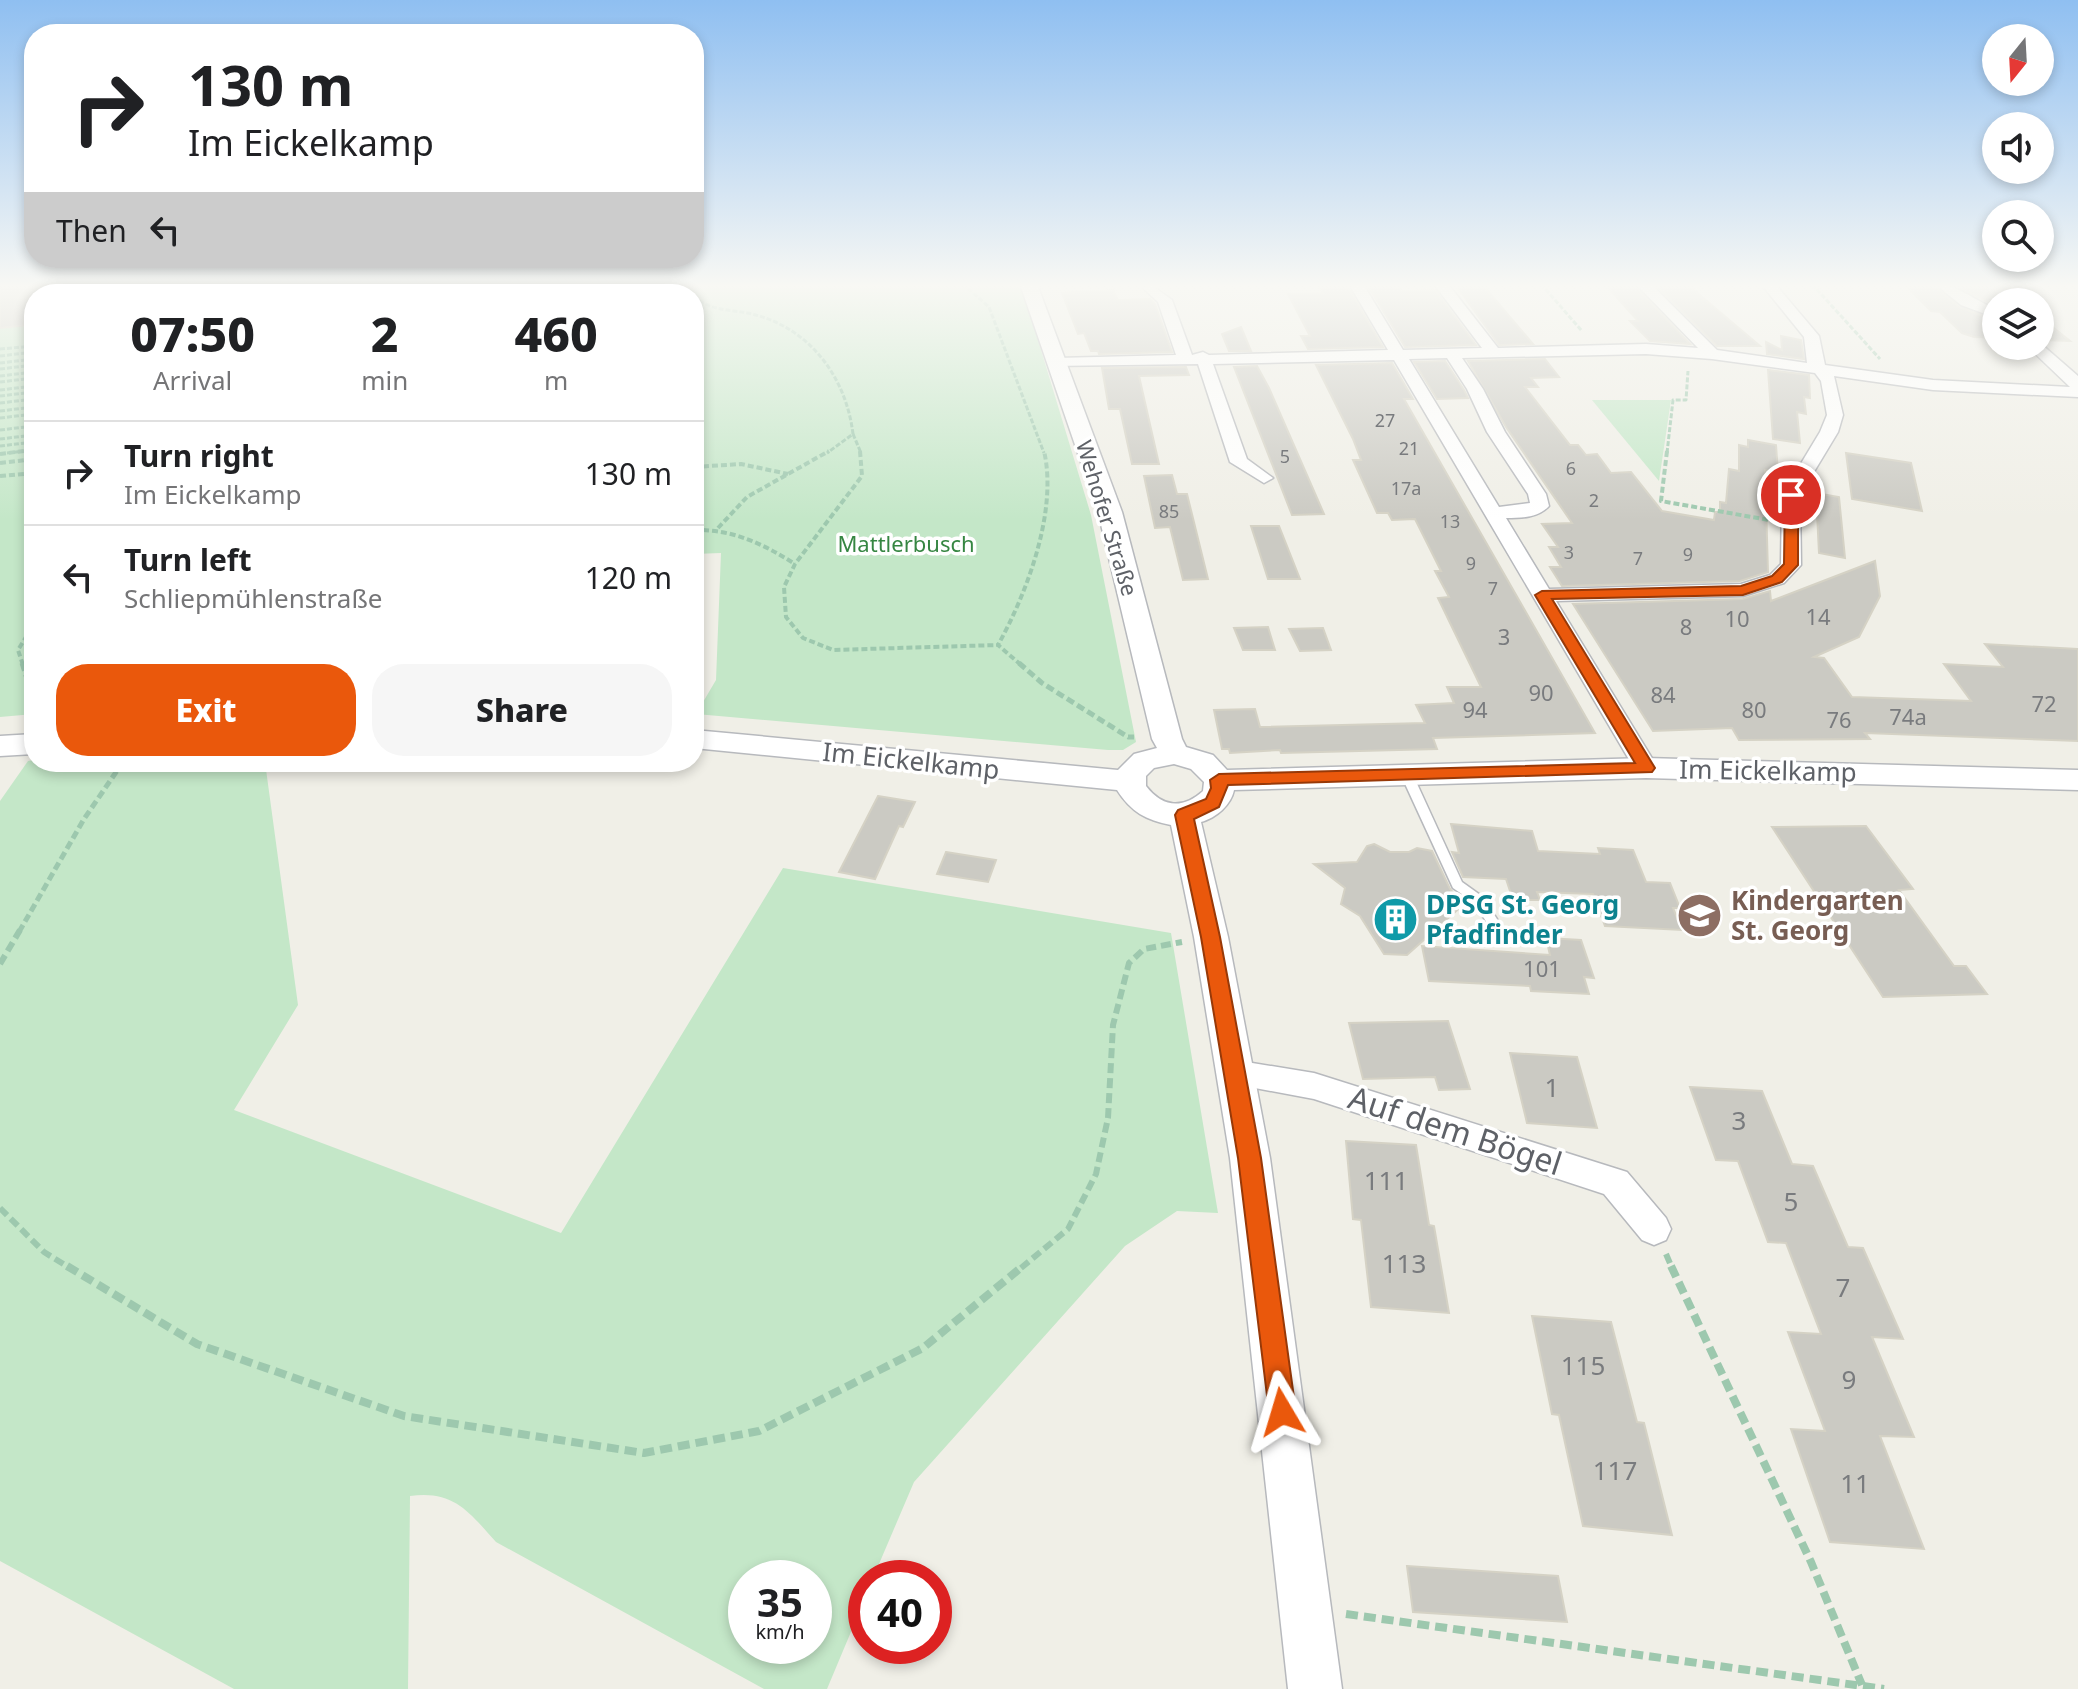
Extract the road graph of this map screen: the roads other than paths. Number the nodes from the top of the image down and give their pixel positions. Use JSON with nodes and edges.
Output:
{"nodes":[{"id":1,"x":1057,"y":363,"type":"joint"},
{"id":2,"x":1061,"y":363,"type":"edge"},
{"id":3,"x":1196,"y":363,"type":"edge"},
{"id":4,"x":1401,"y":363,"type":"edge"},
{"id":5,"x":1457,"y":363,"type":"edge"},
{"id":6,"x":1773,"y":363,"type":"edge"},
{"id":7,"x":1815,"y":363,"type":"edge"},
{"id":8,"x":2054,"y":363,"type":"edge"},
{"id":9,"x":1823,"y":370,"type":"junction"},
{"id":10,"x":2078,"y":385,"type":"edge"},
{"id":11,"x":2078,"y":392,"type":"edge"},
{"id":12,"x":1264,"y":478,"type":"dead end"},
{"id":13,"x":1494,"y":513,"type":"junction"},
{"id":14,"x":1542,"y":595,"type":"junction"},
{"id":15,"x":704,"y":740,"type":"edge"},
{"id":16,"x":24,"y":745,"type":"edge"},
{"id":17,"x":0,"y":746,"type":"edge"},
{"id":18,"x":1171,"y":747,"type":"junction"},
{"id":19,"x":1646,"y":768,"type":"junction"},
{"id":20,"x":1407,"y":775,"type":"junction"},
{"id":21,"x":1219,"y":780,"type":"junction"},
{"id":22,"x":2078,"y":780,"type":"edge"},
{"id":23,"x":1129,"y":781,"type":"junction"},
{"id":24,"x":1184,"y":815,"type":"junction"},
{"id":25,"x":1496,"y":927,"type":"dead end"},
{"id":26,"x":1234,"y":1073,"type":"junction"},
{"id":27,"x":1654,"y":1229,"type":"road end"},
{"id":28,"x":1315,"y":1689,"type":"edge"}],
"edges":[{"from":1,"to":2,"type":"street"},
{"from":1,"to":18,"type":"street","name":"Wehofer Straße"},
{"from":3,"to":12,"type":"street"},
{"from":4,"to":13,"type":"street"},
{"from":5,"to":13,"type":"street"},
{"from":6,"to":9,"type":"street"},
{"from":7,"to":9,"type":"street"},
{"from":8,"to":10,"type":"street"},
{"from":9,"to":11,"type":"street"},
{"from":9,"to":14,"type":"street"},
{"from":13,"to":14,"type":"street"},
{"from":14,"to":19,"type":"street"},
{"from":15,"to":23,"type":"street","name":"Im Eickelkamp"},
{"from":16,"to":17,"type":"street"},
{"from":18,"to":21,"type":"street"},
{"from":18,"to":23,"type":"street"},
{"from":19,"to":20,"type":"street","name":"Im Eickelkamp"},
{"from":19,"to":22,"type":"street","name":"Im Eickelkamp"},
{"from":20,"to":21,"type":"street","name":"Im Eickelkamp"},
{"from":20,"to":25,"type":"lane"},
{"from":21,"to":24,"type":"street"},
{"from":23,"to":24,"type":"street"},
{"from":24,"to":26,"type":"street"},
{"from":26,"to":27,"type":"street","name":"Auf dem Bögel"},
{"from":26,"to":28,"type":"street"}]}
